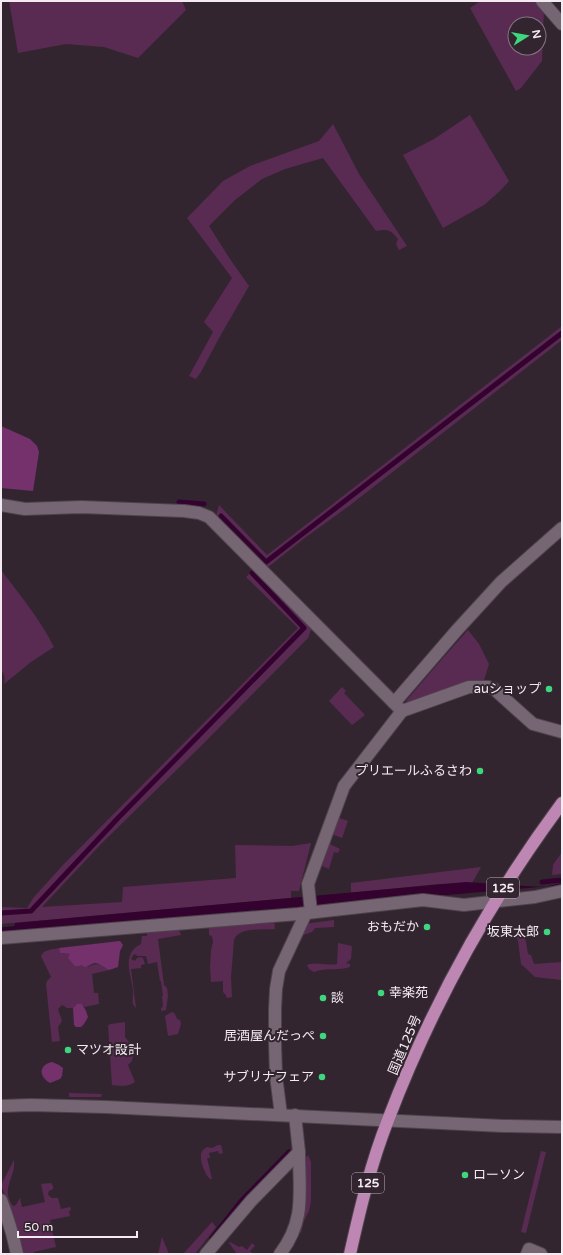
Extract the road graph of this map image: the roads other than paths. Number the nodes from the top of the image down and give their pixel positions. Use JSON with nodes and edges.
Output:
{"nodes":[{"id":1,"x":542,"y":1,"type":"edge"},
{"id":2,"x":562,"y":24,"type":"edge"},
{"id":3,"x":1,"y":505,"type":"edge"},
{"id":4,"x":562,"y":528,"type":"edge"},
{"id":5,"x":398,"y":707,"type":"junction"},
{"id":6,"x":562,"y":732,"type":"edge"},
{"id":7,"x":562,"y":803,"type":"edge"},
{"id":8,"x":562,"y":891,"type":"edge"},
{"id":9,"x":494,"y":902,"type":"junction"},
{"id":10,"x":309,"y":912,"type":"junction"},
{"id":11,"x":1,"y":938,"type":"edge"},
{"id":12,"x":1,"y":1106,"type":"edge"},
{"id":13,"x":281,"y":1115,"type":"junction"},
{"id":14,"x":295,"y":1116,"type":"junction"},
{"id":15,"x":388,"y":1120,"type":"junction"},
{"id":16,"x":562,"y":1127,"type":"edge"},
{"id":17,"x":299,"y":1152,"type":"junction"},
{"id":18,"x":1,"y":1200,"type":"edge"},
{"id":19,"x":5,"y":1223,"type":"edge"},
{"id":20,"x":17,"y":1254,"type":"edge"},
{"id":21,"x":206,"y":1254,"type":"edge"},
{"id":22,"x":280,"y":1254,"type":"edge"},
{"id":23,"x":350,"y":1254,"type":"edge"},
{"id":24,"x":527,"y":1254,"type":"edge"},
{"id":25,"x":541,"y":1254,"type":"edge"}],
"edges":[{"from":1,"to":2,"type":"street"},
{"from":3,"to":5,"type":"street"},
{"from":4,"to":5,"type":"street"},
{"from":5,"to":6,"type":"street"},
{"from":5,"to":10,"type":"street"},
{"from":7,"to":9,"type":"highway","name":"国道125号","number":"125"},
{"from":8,"to":9,"type":"street"},
{"from":9,"to":10,"type":"street"},
{"from":9,"to":15,"type":"highway","name":"国道125号","number":"125"},
{"from":10,"to":11,"type":"street"},
{"from":10,"to":13,"type":"street"},
{"from":12,"to":13,"type":"street"},
{"from":13,"to":14,"type":"street"},
{"from":14,"to":15,"type":"street"},
{"from":14,"to":17,"type":"street"},
{"from":15,"to":16,"type":"street"},
{"from":15,"to":23,"type":"highway","name":"国道125号","number":"125"},
{"from":17,"to":21,"type":"street"},
{"from":17,"to":22,"type":"street"},
{"from":18,"to":19,"type":"street"},
{"from":19,"to":20,"type":"street"},
{"from":24,"to":25,"type":"street"}]}
